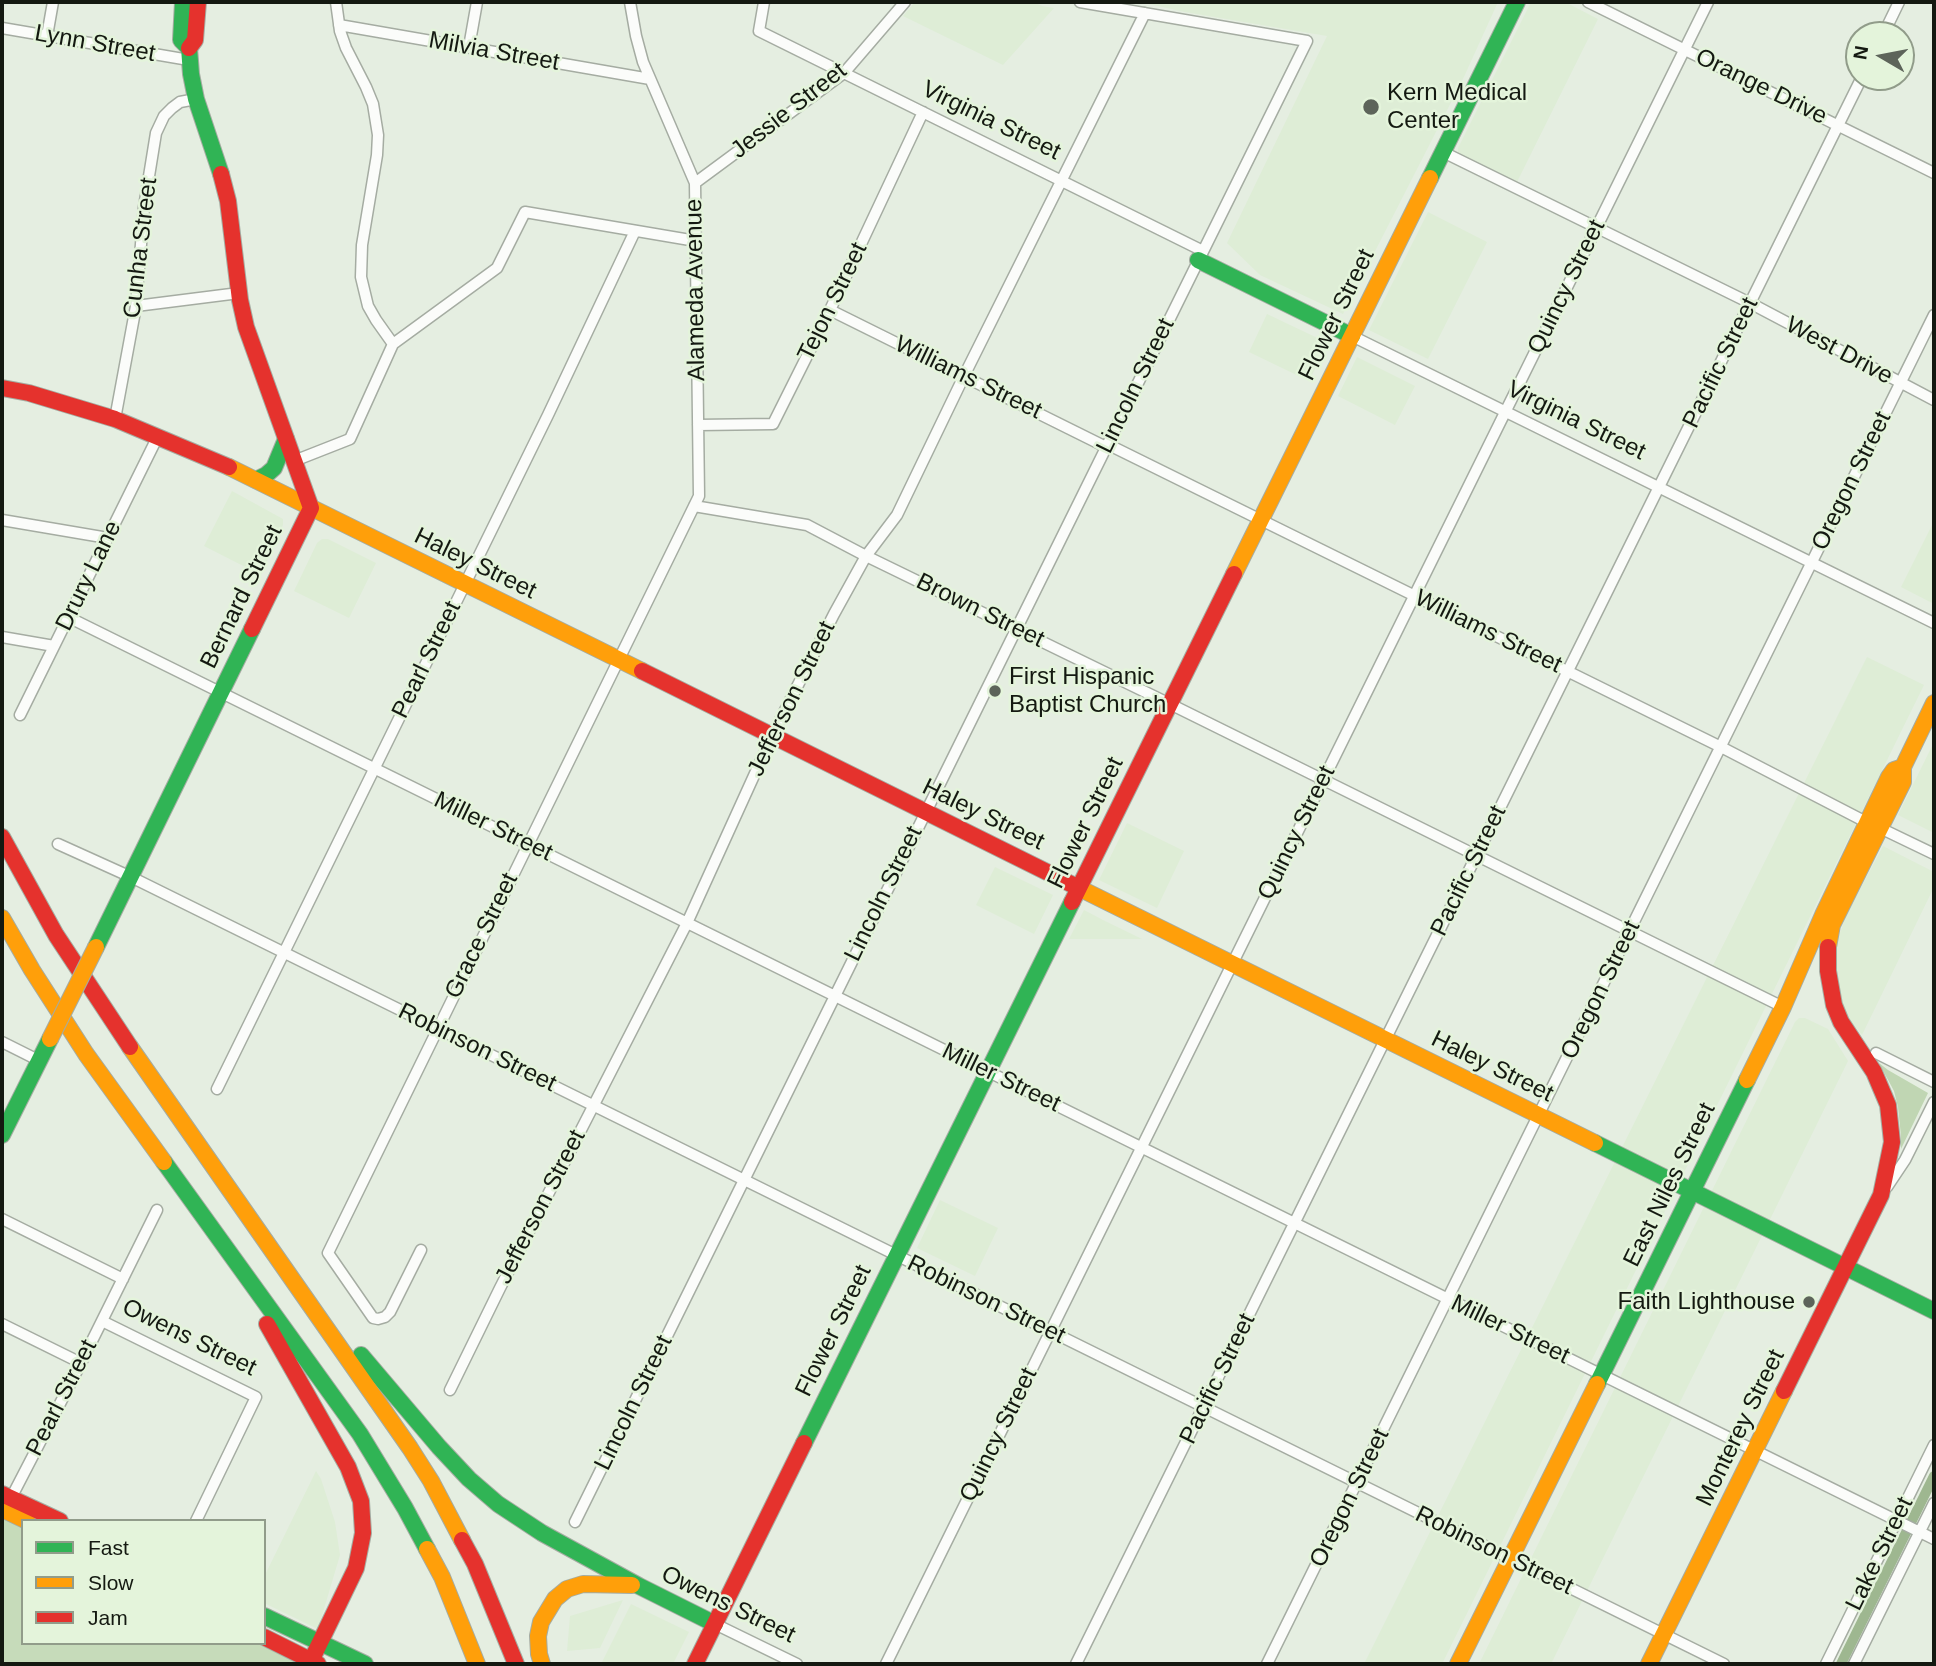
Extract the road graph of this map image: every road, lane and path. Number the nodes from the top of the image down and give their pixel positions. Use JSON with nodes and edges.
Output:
{"nodes":[{"id":1,"x":53,"y":2,"type":"edge"},
{"id":2,"x":183,"y":2,"type":"edge"},
{"id":3,"x":198,"y":2,"type":"edge"},
{"id":4,"x":336,"y":2,"type":"edge"},
{"id":5,"x":477,"y":2,"type":"edge"},
{"id":6,"x":630,"y":2,"type":"edge"},
{"id":7,"x":764,"y":2,"type":"edge"},
{"id":8,"x":905,"y":2,"type":"edge"},
{"id":9,"x":1080,"y":2,"type":"edge"},
{"id":10,"x":1517,"y":2,"type":"edge"},
{"id":11,"x":1588,"y":2,"type":"edge"},
{"id":12,"x":1708,"y":2,"type":"edge"},
{"id":13,"x":1899,"y":2,"type":"edge"},
{"id":14,"x":1144,"y":13,"type":"junction"},
{"id":15,"x":1890,"y":21,"type":"edge"},
{"id":16,"x":339,"y":25,"type":"junction"},
{"id":17,"x":2,"y":28,"type":"edge"},
{"id":18,"x":47,"y":36,"type":"junction"},
{"id":19,"x":469,"y":47,"type":"junction"},
{"id":20,"x":1685,"y":50,"type":"junction"},
{"id":21,"x":189,"y":54,"type":"junction"},
{"id":22,"x":844,"y":73,"type":"junction"},
{"id":23,"x":650,"y":79,"type":"junction"},
{"id":24,"x":1855,"y":91,"type":"edge"},
{"id":25,"x":196,"y":99,"type":"junction"},
{"id":26,"x":923,"y":112,"type":"junction"},
{"id":27,"x":1838,"y":125,"type":"junction"},
{"id":28,"x":1443,"y":152,"type":"junction"},
{"id":29,"x":1934,"y":173,"type":"edge"},
{"id":30,"x":1061,"y":181,"type":"junction"},
{"id":31,"x":695,"y":183,"type":"junction"},
{"id":32,"x":1597,"y":228,"type":"junction"},
{"id":33,"x":635,"y":231,"type":"junction"},
{"id":34,"x":696,"y":241,"type":"junction"},
{"id":35,"x":1201,"y":256,"type":"junction"},
{"id":36,"x":239,"y":293,"type":"junction"},
{"id":37,"x":1750,"y":303,"type":"junction"},
{"id":38,"x":136,"y":306,"type":"junction"},
{"id":39,"x":830,"y":310,"type":"junction"},
{"id":40,"x":1934,"y":315,"type":"edge"},
{"id":41,"x":1352,"y":336,"type":"junction"},
{"id":42,"x":393,"y":344,"type":"junction"},
{"id":43,"x":964,"y":376,"type":"junction"},
{"id":44,"x":1900,"y":384,"type":"junction"},
{"id":45,"x":2,"y":388,"type":"edge"},
{"id":46,"x":1934,"y":400,"type":"edge"},
{"id":47,"x":1506,"y":412,"type":"junction"},
{"id":48,"x":115,"y":419,"type":"junction"},
{"id":49,"x":698,"y":425,"type":"junction"},
{"id":50,"x":158,"y":436,"type":"junction"},
{"id":51,"x":286,"y":439,"type":"junction"},
{"id":52,"x":1106,"y":445,"type":"junction"},
{"id":53,"x":294,"y":461,"type":"junction"},
{"id":54,"x":256,"y":480,"type":"junction"},
{"id":55,"x":1659,"y":487,"type":"junction"},
{"id":56,"x":694,"y":506,"type":"junction"},
{"id":57,"x":311,"y":508,"type":"junction"},
{"id":58,"x":2,"y":520,"type":"edge"},
{"id":59,"x":1261,"y":520,"type":"junction"},
{"id":60,"x":108,"y":538,"type":"junction"},
{"id":61,"x":866,"y":556,"type":"junction"},
{"id":62,"x":1812,"y":563,"type":"junction"},
{"id":63,"x":464,"y":584,"type":"junction"},
{"id":64,"x":1414,"y":596,"type":"junction"},
{"id":65,"x":68,"y":617,"type":"junction"},
{"id":66,"x":1934,"y":623,"type":"edge"},
{"id":67,"x":1015,"y":628,"type":"junction"},
{"id":68,"x":2,"y":637,"type":"edge"},
{"id":69,"x":54,"y":646,"type":"junction"},
{"id":70,"x":618,"y":660,"type":"junction"},
{"id":71,"x":1568,"y":671,"type":"junction"},
{"id":72,"x":221,"y":692,"type":"junction"},
{"id":73,"x":1934,"y":703,"type":"edge"},
{"id":74,"x":1170,"y":704,"type":"junction"},
{"id":75,"x":20,"y":715,"type":"dead end"},
{"id":76,"x":772,"y":736,"type":"junction"},
{"id":77,"x":1721,"y":747,"type":"junction"},
{"id":78,"x":374,"y":768,"type":"junction"},
{"id":79,"x":1324,"y":780,"type":"junction"},
{"id":80,"x":925,"y":812,"type":"junction"},
{"id":81,"x":1874,"y":826,"type":"junction"},
{"id":82,"x":2,"y":836,"type":"edge"},
{"id":83,"x":58,"y":844,"type":"dead end"},
{"id":84,"x":527,"y":844,"type":"junction"},
{"id":85,"x":1934,"y":854,"type":"edge"},
{"id":86,"x":1477,"y":856,"type":"junction"},
{"id":87,"x":131,"y":877,"type":"junction"},
{"id":88,"x":1079,"y":888,"type":"junction"},
{"id":89,"x":2,"y":918,"type":"edge"},
{"id":90,"x":687,"y":923,"type":"junction"},
{"id":91,"x":1630,"y":931,"type":"junction"},
{"id":92,"x":284,"y":953,"type":"junction"},
{"id":93,"x":1232,"y":964,"type":"junction"},
{"id":94,"x":834,"y":996,"type":"junction"},
{"id":95,"x":1783,"y":1007,"type":"junction"},
{"id":96,"x":437,"y":1028,"type":"junction"},
{"id":97,"x":1386,"y":1040,"type":"junction"},
{"id":98,"x":2,"y":1042,"type":"edge"},
{"id":99,"x":1876,"y":1053,"type":"dead end"},
{"id":100,"x":40,"y":1061,"type":"junction"},
{"id":101,"x":988,"y":1072,"type":"junction"},
{"id":102,"x":1934,"y":1082,"type":"edge"},
{"id":103,"x":217,"y":1089,"type":"dead end"},
{"id":104,"x":1934,"y":1102,"type":"edge"},
{"id":105,"x":593,"y":1105,"type":"junction"},
{"id":106,"x":1539,"y":1115,"type":"junction"},
{"id":107,"x":2,"y":1135,"type":"edge"},
{"id":108,"x":1142,"y":1148,"type":"junction"},
{"id":109,"x":744,"y":1180,"type":"junction"},
{"id":110,"x":1692,"y":1191,"type":"junction"},
{"id":111,"x":1881,"y":1195,"type":"junction"},
{"id":112,"x":157,"y":1210,"type":"dead end"},
{"id":113,"x":2,"y":1219,"type":"edge"},
{"id":114,"x":1295,"y":1223,"type":"junction"},
{"id":115,"x":221,"y":1242,"type":"junction"},
{"id":116,"x":421,"y":1250,"type":"dead end"},
{"id":117,"x":897,"y":1256,"type":"junction"},
{"id":118,"x":282,"y":1262,"type":"junction"},
{"id":119,"x":1846,"y":1267,"type":"junction"},
{"id":120,"x":123,"y":1279,"type":"junction"},
{"id":121,"x":1448,"y":1299,"type":"junction"},
{"id":122,"x":1934,"y":1311,"type":"edge"},
{"id":123,"x":102,"y":1321,"type":"junction"},
{"id":124,"x":2,"y":1324,"type":"edge"},
{"id":125,"x":1051,"y":1332,"type":"junction"},
{"id":126,"x":81,"y":1363,"type":"junction"},
{"id":127,"x":1601,"y":1375,"type":"junction"},
{"id":128,"x":450,"y":1390,"type":"dead end"},
{"id":129,"x":1204,"y":1407,"type":"junction"},
{"id":130,"x":1934,"y":1445,"type":"edge"},
{"id":131,"x":1755,"y":1451,"type":"junction"},
{"id":132,"x":1357,"y":1483,"type":"junction"},
{"id":133,"x":5,"y":1503,"type":"edge"},
{"id":134,"x":1934,"y":1503,"type":"edge"},
{"id":135,"x":25,"y":1519,"type":"edge"},
{"id":136,"x":54,"y":1519,"type":"edge"},
{"id":137,"x":197,"y":1519,"type":"edge"},
{"id":138,"x":1896,"y":1521,"type":"junction"},
{"id":139,"x":575,"y":1522,"type":"dead end"},
{"id":140,"x":1920,"y":1532,"type":"junction"},
{"id":141,"x":1934,"y":1539,"type":"edge"},
{"id":142,"x":1510,"y":1559,"type":"junction"},
{"id":143,"x":639,"y":1586,"type":"junction"},
{"id":144,"x":266,"y":1617,"type":"edge"},
{"id":145,"x":715,"y":1624,"type":"junction"},
{"id":146,"x":1664,"y":1635,"type":"junction"},
{"id":147,"x":266,"y":1638,"type":"edge"},
{"id":148,"x":320,"y":1642,"type":"junction"},
{"id":149,"x":314,"y":1662,"type":"edge"},
{"id":150,"x":365,"y":1664,"type":"edge"},
{"id":151,"x":477,"y":1664,"type":"edge"},
{"id":152,"x":516,"y":1664,"type":"edge"},
{"id":153,"x":542,"y":1664,"type":"edge"},
{"id":154,"x":695,"y":1664,"type":"edge"},
{"id":155,"x":797,"y":1664,"type":"edge"},
{"id":156,"x":886,"y":1664,"type":"edge"},
{"id":157,"x":1076,"y":1664,"type":"edge"},
{"id":158,"x":1268,"y":1664,"type":"edge"},
{"id":159,"x":1458,"y":1664,"type":"edge"},
{"id":160,"x":1649,"y":1664,"type":"edge"},
{"id":161,"x":1724,"y":1664,"type":"edge"},
{"id":162,"x":1826,"y":1664,"type":"edge"},
{"id":163,"x":1854,"y":1664,"type":"edge"}],
"edges":[{"from":1,"to":18,"type":"street"},
{"from":2,"to":21,"type":"main road","name":"Bernard Street"},
{"from":3,"to":21,"type":"main road","name":"Bernard Street"},
{"from":4,"to":16,"type":"street"},
{"from":5,"to":19,"type":"street"},
{"from":6,"to":23,"type":"street","name":"Alameda Avenue"},
{"from":7,"to":22,"type":"street","name":"Virginia Street"},
{"from":8,"to":22,"type":"street","name":"Jessie Street"},
{"from":9,"to":14,"type":"street"},
{"from":10,"to":28,"type":"main road","name":"Flower Street"},
{"from":11,"to":20,"type":"street","name":"Orange Drive"},
{"from":12,"to":20,"type":"street","name":"Quincy Street"},
{"from":13,"to":15,"type":"street"},
{"from":14,"to":30,"type":"street","name":"Jefferson Street"},
{"from":14,"to":35,"type":"street","name":"Lincoln Street"},
{"from":16,"to":19,"type":"street","name":"Milvia Street"},
{"from":16,"to":42,"type":"street"},
{"from":17,"to":18,"type":"street","name":"Lynn Street"},
{"from":18,"to":21,"type":"street","name":"Lynn Street"},
{"from":19,"to":23,"type":"street","name":"Milvia Street"},
{"from":20,"to":27,"type":"street","name":"Orange Drive"},
{"from":20,"to":32,"type":"street","name":"Quincy Street"},
{"from":21,"to":25,"type":"main road","name":"Bernard Street"},
{"from":22,"to":26,"type":"street","name":"Virginia Street"},
{"from":22,"to":31,"type":"street","name":"Jessie Street"},
{"from":23,"to":31,"type":"street","name":"Alameda Avenue"},
{"from":24,"to":27,"type":"street","name":"Pacific Street"},
{"from":25,"to":36,"type":"main road","name":"Bernard Street"},
{"from":25,"to":38,"type":"street","name":"Cunha Street"},
{"from":26,"to":30,"type":"street","name":"Virginia Street"},
{"from":26,"to":39,"type":"street","name":"Tejon Street"},
{"from":27,"to":29,"type":"street","name":"Orange Drive"},
{"from":27,"to":37,"type":"street","name":"Pacific Street"},
{"from":28,"to":32,"type":"street","name":"West Drive"},
{"from":28,"to":41,"type":"main road","name":"Flower Street"},
{"from":30,"to":35,"type":"street","name":"Virginia Street"},
{"from":30,"to":43,"type":"street","name":"Jefferson Street"},
{"from":31,"to":34,"type":"street","name":"Alameda Avenue"},
{"from":32,"to":37,"type":"street","name":"West Drive"},
{"from":32,"to":47,"type":"street","name":"Quincy Street"},
{"from":33,"to":34,"type":"street"},
{"from":33,"to":42,"type":"street"},
{"from":33,"to":63,"type":"street","name":"Pearl Street"},
{"from":34,"to":49,"type":"street","name":"Alameda Avenue"},
{"from":35,"to":41,"type":"main road","name":"Virginia Street"},
{"from":35,"to":52,"type":"street","name":"Lincoln Street"},
{"from":36,"to":38,"type":"street"},
{"from":36,"to":51,"type":"main road","name":"Bernard Street"},
{"from":37,"to":44,"type":"street","name":"West Drive"},
{"from":37,"to":55,"type":"street","name":"Pacific Street"},
{"from":38,"to":48,"type":"street","name":"Cunha Street"},
{"from":39,"to":43,"type":"street","name":"Williams Street"},
{"from":39,"to":49,"type":"street","name":"Tejon Street"},
{"from":40,"to":44,"type":"street","name":"Oregon Street"},
{"from":41,"to":47,"type":"street","name":"Virginia Street"},
{"from":41,"to":59,"type":"main road","name":"Flower Street"},
{"from":42,"to":53,"type":"street"},
{"from":43,"to":52,"type":"street","name":"Williams Street"},
{"from":43,"to":61,"type":"street","name":"Jefferson Street"},
{"from":44,"to":46,"type":"street","name":"West Drive"},
{"from":44,"to":62,"type":"street","name":"Oregon Street"},
{"from":45,"to":48,"type":"main road","name":"Haley Street"},
{"from":47,"to":55,"type":"street","name":"Virginia Street"},
{"from":47,"to":64,"type":"street","name":"Quincy Street"},
{"from":48,"to":50,"type":"main road","name":"Haley Street"},
{"from":49,"to":56,"type":"street","name":"Alameda Avenue"},
{"from":50,"to":54,"type":"main road","name":"Haley Street"},
{"from":50,"to":60,"type":"street","name":"Drury Lane"},
{"from":51,"to":53,"type":"main road","name":"Bernard Street"},
{"from":51,"to":54,"type":"main road"},
{"from":52,"to":59,"type":"street","name":"Williams Street"},
{"from":52,"to":67,"type":"street","name":"Lincoln Street"},
{"from":53,"to":57,"type":"main road","name":"Bernard Street"},
{"from":54,"to":57,"type":"main road","name":"Haley Street"},
{"from":55,"to":62,"type":"street","name":"Virginia Street"},
{"from":55,"to":71,"type":"street","name":"Pacific Street"},
{"from":56,"to":61,"type":"street","name":"Brown Street"},
{"from":56,"to":70,"type":"street","name":"Grace Street"},
{"from":57,"to":63,"type":"main road","name":"Haley Street"},
{"from":57,"to":72,"type":"main road","name":"Bernard Street"},
{"from":58,"to":60,"type":"street"},
{"from":59,"to":64,"type":"street","name":"Williams Street"},
{"from":59,"to":74,"type":"main road","name":"Flower Street"},
{"from":60,"to":65,"type":"street","name":"Drury Lane"},
{"from":61,"to":67,"type":"street","name":"Brown Street"},
{"from":61,"to":76,"type":"street","name":"Jefferson Street"},
{"from":62,"to":66,"type":"street","name":"Virginia Street"},
{"from":62,"to":77,"type":"street","name":"Oregon Street"},
{"from":63,"to":70,"type":"main road","name":"Haley Street"},
{"from":63,"to":78,"type":"street","name":"Pearl Street"},
{"from":64,"to":71,"type":"street","name":"Williams Street"},
{"from":64,"to":79,"type":"street","name":"Quincy Street"},
{"from":65,"to":69,"type":"street","name":"Drury Lane"},
{"from":65,"to":72,"type":"street","name":"Miller Street"},
{"from":67,"to":74,"type":"street","name":"Brown Street"},
{"from":67,"to":80,"type":"street","name":"Lincoln Street"},
{"from":68,"to":69,"type":"street"},
{"from":69,"to":75,"type":"street","name":"Drury Lane"},
{"from":70,"to":76,"type":"main road","name":"Haley Street"},
{"from":70,"to":84,"type":"street","name":"Grace Street"},
{"from":71,"to":77,"type":"street","name":"Williams Street"},
{"from":71,"to":86,"type":"street","name":"Pacific Street"},
{"from":72,"to":78,"type":"street","name":"Miller Street"},
{"from":72,"to":87,"type":"main road","name":"Bernard Street"},
{"from":73,"to":81,"type":"main road","name":"East Niles Street"},
{"from":74,"to":79,"type":"street","name":"Brown Street"},
{"from":74,"to":88,"type":"main road","name":"Flower Street"},
{"from":76,"to":80,"type":"main road","name":"Haley Street"},
{"from":76,"to":90,"type":"street","name":"Jefferson Street"},
{"from":77,"to":81,"type":"street","name":"Williams Street"},
{"from":77,"to":91,"type":"street","name":"Oregon Street"},
{"from":78,"to":84,"type":"street","name":"Miller Street"},
{"from":78,"to":92,"type":"street","name":"Pearl Street"},
{"from":79,"to":86,"type":"street","name":"Brown Street"},
{"from":79,"to":93,"type":"street","name":"Quincy Street"},
{"from":80,"to":88,"type":"main road","name":"Haley Street"},
{"from":80,"to":94,"type":"street","name":"Lincoln Street"},
{"from":81,"to":85,"type":"street","name":"Williams Street"},
{"from":81,"to":95,"type":"main road","name":"East Niles Street"},
{"from":81,"to":111,"type":"main road","name":"East Niles Street"},
{"from":82,"to":118,"type":"main road"},
{"from":83,"to":87,"type":"street","name":"Robinson Street"},
{"from":84,"to":90,"type":"street","name":"Miller Street"},
{"from":84,"to":96,"type":"street","name":"Grace Street"},
{"from":86,"to":91,"type":"street","name":"Brown Street"},
{"from":86,"to":97,"type":"street","name":"Pacific Street"},
{"from":87,"to":92,"type":"street","name":"Robinson Street"},
{"from":87,"to":100,"type":"main road","name":"Bernard Street","bridge":true},
{"from":88,"to":93,"type":"main road","name":"Haley Street"},
{"from":88,"to":101,"type":"main road","name":"Flower Street"},
{"from":89,"to":115,"type":"main road"},
{"from":90,"to":94,"type":"street","name":"Miller Street"},
{"from":90,"to":105,"type":"street","name":"Jefferson Street"},
{"from":91,"to":95,"type":"street","name":"Brown Street"},
{"from":91,"to":106,"type":"street","name":"Oregon Street"},
{"from":92,"to":96,"type":"street","name":"Robinson Street"},
{"from":92,"to":103,"type":"street","name":"Pearl Street"},
{"from":93,"to":97,"type":"main road","name":"Haley Street"},
{"from":93,"to":108,"type":"street","name":"Quincy Street"},
{"from":94,"to":101,"type":"street","name":"Miller Street"},
{"from":94,"to":109,"type":"street","name":"Lincoln Street"},
{"from":95,"to":110,"type":"main road","name":"East Niles Street"},
{"from":96,"to":105,"type":"street","name":"Robinson Street"},
{"from":96,"to":116,"type":"street","name":"Grace Street"},
{"from":97,"to":106,"type":"main road","name":"Haley Street"},
{"from":97,"to":114,"type":"street","name":"Pacific Street"},
{"from":98,"to":100,"type":"street"},
{"from":99,"to":102,"type":"street"},
{"from":100,"to":107,"type":"main road","name":"Bernard Street"},
{"from":101,"to":108,"type":"street","name":"Miller Street"},
{"from":101,"to":117,"type":"main road","name":"Flower Street"},
{"from":104,"to":111,"type":"street","name":"Monterey Street"},
{"from":105,"to":109,"type":"street","name":"Robinson Street"},
{"from":105,"to":128,"type":"street","name":"Jefferson Street"},
{"from":106,"to":110,"type":"main road","name":"Haley Street"},
{"from":106,"to":121,"type":"street","name":"Oregon Street"},
{"from":108,"to":114,"type":"street","name":"Miller Street"},
{"from":108,"to":125,"type":"street","name":"Quincy Street"},
{"from":109,"to":117,"type":"street","name":"Robinson Street"},
{"from":109,"to":139,"type":"street","name":"Lincoln Street"},
{"from":110,"to":119,"type":"main road","name":"Haley Street"},
{"from":110,"to":127,"type":"main road","name":"East Niles Street"},
{"from":111,"to":119,"type":"main road","name":"Monterey Street"},
{"from":112,"to":120,"type":"street","name":"Pearl Street"},
{"from":113,"to":120,"type":"street"},
{"from":114,"to":121,"type":"street","name":"Miller Street"},
{"from":114,"to":129,"type":"street","name":"Pacific Street"},
{"from":115,"to":148,"type":"main road"},
{"from":115,"to":151,"type":"main road"},
{"from":117,"to":125,"type":"street","name":"Robinson Street"},
{"from":117,"to":145,"type":"main road","name":"Flower Street"},
{"from":118,"to":143,"type":"main road","name":"Owens Street"},
{"from":118,"to":152,"type":"main road"},
{"from":119,"to":122,"type":"main road","name":"Haley Street"},
{"from":119,"to":131,"type":"main road","name":"Monterey Street"},
{"from":120,"to":123,"type":"street","name":"Pearl Street"},
{"from":121,"to":127,"type":"street","name":"Miller Street"},
{"from":121,"to":132,"type":"street","name":"Oregon Street"},
{"from":123,"to":126,"type":"street","name":"Pearl Street"},
{"from":123,"to":137,"type":"street","name":"Owens Street"},
{"from":124,"to":126,"type":"street"},
{"from":125,"to":129,"type":"street","name":"Robinson Street"},
{"from":125,"to":156,"type":"street","name":"Quincy Street"},
{"from":126,"to":133,"type":"street","name":"Pearl Street"},
{"from":127,"to":131,"type":"street","name":"Miller Street"},
{"from":127,"to":142,"type":"main road","name":"East Niles Street"},
{"from":129,"to":132,"type":"street","name":"Robinson Street"},
{"from":129,"to":157,"type":"street","name":"Pacific Street"},
{"from":130,"to":138,"type":"street","name":"Lake Street"},
{"from":131,"to":138,"type":"street","name":"Miller Street"},
{"from":131,"to":146,"type":"main road","name":"Monterey Street"},
{"from":132,"to":142,"type":"street","name":"Robinson Street"},
{"from":132,"to":158,"type":"street","name":"Oregon Street"},
{"from":133,"to":135,"type":"main road"},
{"from":133,"to":136,"type":"main road"},
{"from":134,"to":140,"type":"street","name":"Lake Street"},
{"from":138,"to":140,"type":"street","name":"Miller Street"},
{"from":138,"to":162,"type":"street","name":"Lake Street"},
{"from":140,"to":141,"type":"street","name":"Miller Street"},
{"from":140,"to":163,"type":"street","name":"Lake Street"},
{"from":142,"to":146,"type":"street","name":"Robinson Street"},
{"from":142,"to":159,"type":"main road","name":"East Niles Street"},
{"from":143,"to":145,"type":"main road","name":"Owens Street"},
{"from":143,"to":153,"type":"main road"},
{"from":144,"to":148,"type":"main road"},
{"from":145,"to":154,"type":"main road","name":"Flower Street"},
{"from":145,"to":155,"type":"street","name":"Owens Street"},
{"from":146,"to":160,"type":"main road","name":"Monterey Street"},
{"from":146,"to":161,"type":"street","name":"Robinson Street"},
{"from":147,"to":149,"type":"main road"},
{"from":148,"to":149,"type":"main road"},
{"from":148,"to":150,"type":"main road"}]}
